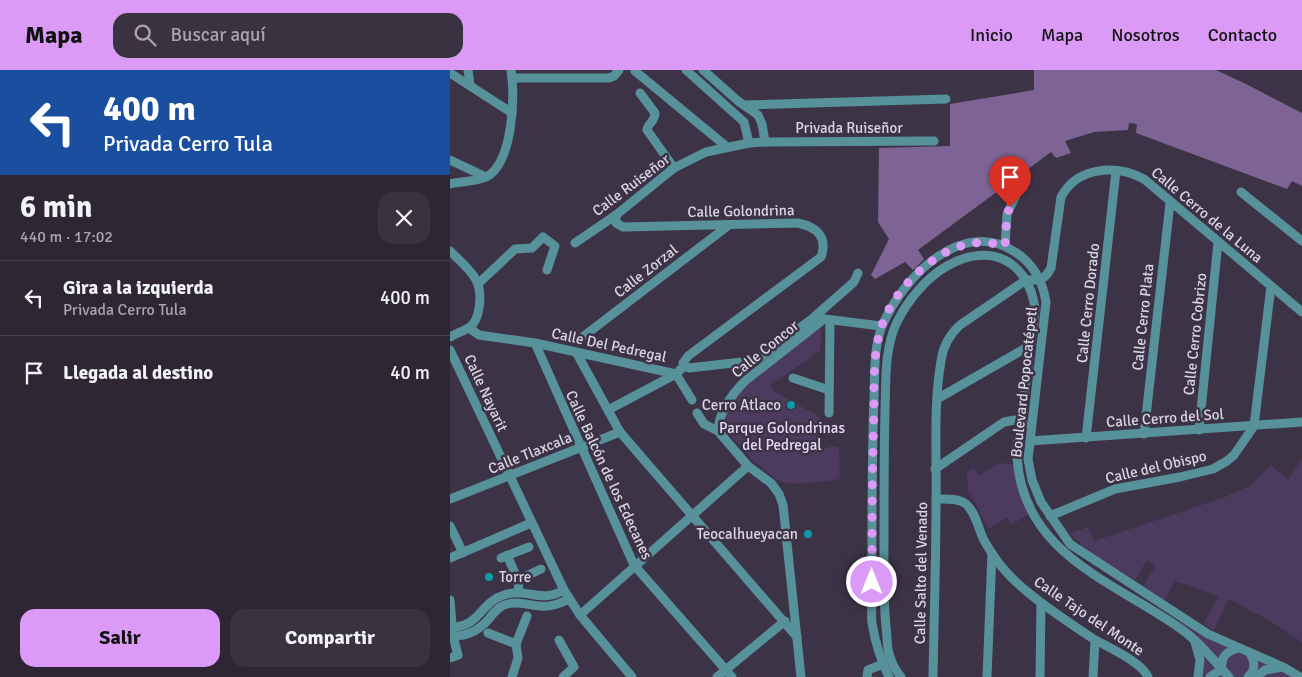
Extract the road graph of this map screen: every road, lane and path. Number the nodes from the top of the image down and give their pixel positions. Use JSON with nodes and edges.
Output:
{"nodes":[{"id":1,"x":468,"y":70,"type":"edge"},
{"id":2,"x":686,"y":70,"type":"edge"},
{"id":3,"x":635,"y":71,"type":"dead end"},
{"id":4,"x":708,"y":72,"type":"edge"},
{"id":5,"x":450,"y":73,"type":"edge"},
{"id":6,"x":617,"y":73,"type":"edge"},
{"id":7,"x":512,"y":74,"type":"edge"},
{"id":8,"x":470,"y":86,"type":"junction"},
{"id":9,"x":640,"y":93,"type":"dead end"},
{"id":10,"x":946,"y":99,"type":"dead end"},
{"id":11,"x":744,"y":105,"type":"junction"},
{"id":12,"x":512,"y":113,"type":"junction"},
{"id":13,"x":934,"y":141,"type":"dead end"},
{"id":14,"x":765,"y":142,"type":"junction"},
{"id":15,"x":749,"y":143,"type":"junction"},
{"id":16,"x":727,"y":147,"type":"junction"},
{"id":17,"x":450,"y":160,"type":"edge"},
{"id":18,"x":674,"y":168,"type":"junction"},
{"id":19,"x":1116,"y":171,"type":"junction"},
{"id":20,"x":486,"y":178,"type":"junction"},
{"id":21,"x":450,"y":184,"type":"edge"},
{"id":22,"x":1241,"y":192,"type":"dead end"},
{"id":23,"x":1016,"y":195,"type":"dead end"},
{"id":24,"x":1170,"y":203,"type":"junction"},
{"id":25,"x":616,"y":215,"type":"junction"},
{"id":26,"x":729,"y":225,"type":"junction"},
{"id":27,"x":1302,"y":241,"type":"edge"},
{"id":28,"x":1218,"y":242,"type":"junction"},
{"id":29,"x":575,"y":243,"type":"dead end"},
{"id":30,"x":1005,"y":246,"type":"junction"},
{"id":31,"x":450,"y":251,"type":"edge"},
{"id":32,"x":547,"y":270,"type":"dead end"},
{"id":33,"x":858,"y":273,"type":"dead end"},
{"id":34,"x":1026,"y":280,"type":"junction"},
{"id":35,"x":1040,"y":280,"type":"junction"},
{"id":36,"x":479,"y":283,"type":"junction"},
{"id":37,"x":1271,"y":286,"type":"junction"},
{"id":38,"x":1302,"y":312,"type":"edge"},
{"id":39,"x":886,"y":317,"type":"junction"},
{"id":40,"x":813,"y":318,"type":"junction"},
{"id":41,"x":827,"y":320,"type":"junction"},
{"id":42,"x":897,"y":323,"type":"junction"},
{"id":43,"x":882,"y":326,"type":"junction"},
{"id":44,"x":469,"y":328,"type":"junction"},
{"id":45,"x":455,"y":331,"type":"edge"},
{"id":46,"x":450,"y":337,"type":"edge"},
{"id":47,"x":580,"y":339,"type":"dead end"},
{"id":48,"x":535,"y":343,"type":"junction"},
{"id":49,"x":1031,"y":345,"type":"junction"},
{"id":50,"x":450,"y":350,"type":"edge"},
{"id":51,"x":576,"y":352,"type":"junction"},
{"id":52,"x":875,"y":365,"type":"junction"},
{"id":53,"x":684,"y":366,"type":"junction"},
{"id":54,"x":886,"y":366,"type":"junction"},
{"id":55,"x":676,"y":374,"type":"junction"},
{"id":56,"x":793,"y":378,"type":"dead end"},
{"id":57,"x":829,"y":390,"type":"junction"},
{"id":58,"x":938,"y":399,"type":"junction"},
{"id":59,"x":692,"y":400,"type":"dead end"},
{"id":60,"x":608,"y":410,"type":"junction"},
{"id":61,"x":697,"y":413,"type":"dead end"},
{"id":62,"x":829,"y":413,"type":"dead end"},
{"id":63,"x":1302,"y":422,"type":"edge"},
{"id":64,"x":1021,"y":423,"type":"junction"},
{"id":65,"x":1031,"y":425,"type":"junction"},
{"id":66,"x":1254,"y":426,"type":"junction"},
{"id":67,"x":1200,"y":430,"type":"junction"},
{"id":68,"x":718,"y":431,"type":"junction"},
{"id":69,"x":620,"y":432,"type":"junction"},
{"id":70,"x":1144,"y":434,"type":"junction"},
{"id":71,"x":1086,"y":438,"type":"junction"},
{"id":72,"x":1030,"y":440,"type":"junction"},
{"id":73,"x":580,"y":447,"type":"junction"},
{"id":74,"x":1017,"y":458,"type":"junction"},
{"id":75,"x":1028,"y":458,"type":"junction"},
{"id":76,"x":748,"y":466,"type":"junction"},
{"id":77,"x":935,"y":469,"type":"junction"},
{"id":78,"x":510,"y":476,"type":"junction"},
{"id":79,"x":450,"y":499,"type":"edge"},
{"id":80,"x":936,"y":499,"type":"junction"},
{"id":81,"x":692,"y":516,"type":"junction"},
{"id":82,"x":1050,"y":516,"type":"junction"},
{"id":83,"x":531,"y":523,"type":"junction"},
{"id":84,"x":450,"y":526,"type":"edge"},
{"id":85,"x":528,"y":547,"type":"dead end"},
{"id":86,"x":463,"y":552,"type":"junction"},
{"id":87,"x":992,"y":553,"type":"junction"},
{"id":88,"x":450,"y":558,"type":"edge"},
{"id":89,"x":634,"y":565,"type":"junction"},
{"id":90,"x":541,"y":570,"type":"dead end"},
{"id":91,"x":518,"y":580,"type":"junction"},
{"id":92,"x":564,"y":590,"type":"junction"},
{"id":93,"x":519,"y":593,"type":"junction"},
{"id":94,"x":539,"y":596,"type":"junction"},
{"id":95,"x":569,"y":599,"type":"junction"},
{"id":96,"x":450,"y":600,"type":"edge"},
{"id":97,"x":1041,"y":604,"type":"junction"},
{"id":98,"x":538,"y":606,"type":"junction"},
{"id":99,"x":580,"y":615,"type":"junction"},
{"id":100,"x":527,"y":616,"type":"dead end"},
{"id":101,"x":785,"y":621,"type":"junction"},
{"id":102,"x":451,"y":631,"type":"edge"},
{"id":103,"x":488,"y":633,"type":"dead end"},
{"id":104,"x":797,"y":637,"type":"junction"},
{"id":105,"x":1194,"y":639,"type":"junction"},
{"id":106,"x":559,"y":640,"type":"dead end"},
{"id":107,"x":1095,"y":640,"type":"junction"},
{"id":108,"x":516,"y":644,"type":"junction"},
{"id":109,"x":1239,"y":648,"type":"junction"},
{"id":110,"x":1250,"y":653,"type":"junction"},
{"id":111,"x":450,"y":658,"type":"edge"},
{"id":112,"x":883,"y":664,"type":"junction"},
{"id":113,"x":1283,"y":666,"type":"junction"},
{"id":114,"x":1222,"y":669,"type":"junction"},
{"id":115,"x":729,"y":673,"type":"edge"},
{"id":116,"x":512,"y":677,"type":"edge"},
{"id":117,"x":563,"y":677,"type":"edge"},
{"id":118,"x":632,"y":677,"type":"edge"},
{"id":119,"x":717,"y":677,"type":"edge"},
{"id":120,"x":801,"y":677,"type":"edge"},
{"id":121,"x":867,"y":677,"type":"edge"},
{"id":122,"x":889,"y":677,"type":"edge"},
{"id":123,"x":901,"y":677,"type":"edge"},
{"id":124,"x":934,"y":677,"type":"edge"},
{"id":125,"x":987,"y":677,"type":"edge"},
{"id":126,"x":1040,"y":677,"type":"edge"},
{"id":127,"x":1093,"y":677,"type":"edge"},
{"id":128,"x":1148,"y":677,"type":"edge"},
{"id":129,"x":1198,"y":677,"type":"edge"},
{"id":130,"x":1210,"y":677,"type":"edge"},
{"id":131,"x":1229,"y":677,"type":"edge"},
{"id":132,"x":1248,"y":677,"type":"edge"},
{"id":133,"x":1256,"y":677,"type":"edge"},
{"id":134,"x":1300,"y":677,"type":"edge"}],
"edges":[{"from":1,"to":8,"type":"street"},
{"from":2,"to":15,"type":"street"},
{"from":3,"to":16,"type":"street"},
{"from":4,"to":11,"type":"street"},
{"from":5,"to":8,"type":"street"},
{"from":6,"to":7,"type":"street"},
{"from":7,"to":12,"type":"street"},
{"from":8,"to":12,"type":"street"},
{"from":9,"to":18,"type":"street"},
{"from":10,"to":11,"type":"street"},
{"from":11,"to":14,"type":"street"},
{"from":12,"to":20,"type":"street"},
{"from":13,"to":14,"type":"street","name":"Privada Ruiseñor"},
{"from":14,"to":15,"type":"street","name":"Calle Ruiseñor"},
{"from":15,"to":16,"type":"street","name":"Calle Ruiseñor"},
{"from":16,"to":18,"type":"street","name":"Calle Ruiseñor"},
{"from":17,"to":20,"type":"street"},
{"from":18,"to":25,"type":"street","name":"Calle Ruiseñor"},
{"from":19,"to":24,"type":"street","name":"Calle Cerro de la Luna"},
{"from":19,"to":35,"type":"street","name":"Calle Cerro de la Luna"},
{"from":19,"to":71,"type":"street","name":"Calle Cerro Dorado"},
{"from":20,"to":21,"type":"street"},
{"from":22,"to":27,"type":"street"},
{"from":23,"to":30,"type":"street"},
{"from":24,"to":28,"type":"street","name":"Calle Cerro de la Luna"},
{"from":24,"to":70,"type":"street","name":"Calle Cerro Plata"},
{"from":25,"to":26,"type":"street","name":"Calle Golondrina"},
{"from":25,"to":29,"type":"street","name":"Calle Ruiseñor"},
{"from":26,"to":47,"type":"street","name":"Calle Zorzal"},
{"from":26,"to":53,"type":"street","name":"Calle Golondrina"},
{"from":28,"to":37,"type":"street","name":"Calle Cerro de la Luna"},
{"from":28,"to":67,"type":"street","name":"Calle Cerro Cobrizo"},
{"from":30,"to":35,"type":"street","name":"Boulevard Popocatépetl"},
{"from":30,"to":39,"type":"street","name":"Boulevard Popocatépetl"},
{"from":31,"to":36,"type":"street"},
{"from":32,"to":36,"type":"street"},
{"from":33,"to":40,"type":"street"},
{"from":34,"to":35,"type":"street"},
{"from":34,"to":42,"type":"street","name":"Boulevard Popocatépetl"},
{"from":34,"to":49,"type":"street","name":"Boulevard Popocatépetl"},
{"from":34,"to":58,"type":"street","name":"Calle Salto del Venado"},
{"from":35,"to":65,"type":"street","name":"Boulevard Popocatépetl"},
{"from":36,"to":44,"type":"street"},
{"from":37,"to":38,"type":"street","name":"Calle Cerro de la Luna"},
{"from":37,"to":66,"type":"street"},
{"from":39,"to":42,"type":"street"},
{"from":39,"to":43,"type":"street","name":"Boulevard Popocatépetl"},
{"from":40,"to":41,"type":"street"},
{"from":40,"to":53,"type":"street"},
{"from":41,"to":43,"type":"street"},
{"from":41,"to":57,"type":"street"},
{"from":41,"to":68,"type":"street","name":"Calle Concor"},
{"from":42,"to":54,"type":"street","name":"Boulevard Popocatépetl"},
{"from":43,"to":52,"type":"street","name":"Boulevard Popocatépetl"},
{"from":44,"to":45,"type":"street"},
{"from":44,"to":48,"type":"street","name":"Calle Del Pedregal"},
{"from":45,"to":46,"type":"street"},
{"from":48,"to":51,"type":"street","name":"Calle Del Pedregal"},
{"from":48,"to":73,"type":"street","name":"Calle Balcón de los Edecanes"},
{"from":49,"to":58,"type":"street"},
{"from":49,"to":64,"type":"street","name":"Boulevard Popocatépetl"},
{"from":50,"to":78,"type":"street","name":"Calle Nayarit"},
{"from":51,"to":55,"type":"street","name":"Calle Del Pedregal"},
{"from":51,"to":60,"type":"street"},
{"from":52,"to":54,"type":"street"},
{"from":52,"to":112,"type":"street","name":"Boulevard Popocatépetl"},
{"from":53,"to":55,"type":"street","name":"Calle Golondrina"},
{"from":54,"to":123,"type":"street","name":"Boulevard Popocatépetl"},
{"from":55,"to":59,"type":"street","name":"Calle Del Pedregal"},
{"from":55,"to":60,"type":"street","name":"Calle Golondrina"},
{"from":56,"to":57,"type":"street"},
{"from":57,"to":62,"type":"street"},
{"from":58,"to":77,"type":"street","name":"Calle Salto del Venado"},
{"from":60,"to":69,"type":"street"},
{"from":61,"to":68,"type":"street"},
{"from":63,"to":66,"type":"street","name":"Calle Cerro del Sol"},
{"from":64,"to":65,"type":"street"},
{"from":64,"to":74,"type":"street","name":"Boulevard Popocatépetl"},
{"from":64,"to":77,"type":"street"},
{"from":65,"to":72,"type":"street","name":"Boulevard Popocatépetl"},
{"from":66,"to":67,"type":"street","name":"Calle Cerro del Sol"},
{"from":66,"to":82,"type":"street","name":"Calle del Obispo"},
{"from":67,"to":70,"type":"street","name":"Calle Cerro del Sol"},
{"from":68,"to":76,"type":"street"},
{"from":69,"to":73,"type":"street","name":"Calle Tlaxcala"},
{"from":69,"to":81,"type":"street"},
{"from":70,"to":71,"type":"street","name":"Calle Cerro del Sol"},
{"from":71,"to":72,"type":"street","name":"Calle Cerro del Sol"},
{"from":72,"to":75,"type":"street","name":"Boulevard Popocatépetl"},
{"from":73,"to":78,"type":"street","name":"Calle Tlaxcala"},
{"from":73,"to":89,"type":"street","name":"Calle Balcón de los Edecanes"},
{"from":74,"to":75,"type":"street"},
{"from":74,"to":105,"type":"street","name":"Boulevard Popocatépetl"},
{"from":75,"to":82,"type":"street","name":"Boulevard Popocatépetl"},
{"from":76,"to":81,"type":"street"},
{"from":76,"to":104,"type":"street"},
{"from":77,"to":80,"type":"street","name":"Calle Salto del Venado"},
{"from":78,"to":79,"type":"street","name":"Calle Tlaxcala"},
{"from":78,"to":83,"type":"street","name":"Calle Nayarit"},
{"from":80,"to":87,"type":"street","name":"Calle Tajo del Monte"},
{"from":80,"to":124,"type":"street","name":"Calle Salto del Venado"},
{"from":81,"to":89,"type":"street"},
{"from":81,"to":101,"type":"street"},
{"from":82,"to":109,"type":"street","name":"Boulevard Popocatépetl"},
{"from":83,"to":86,"type":"street"},
{"from":83,"to":92,"type":"street","name":"Calle Nayarit"},
{"from":84,"to":86,"type":"street"},
{"from":85,"to":91,"type":"street"},
{"from":86,"to":88,"type":"street"},
{"from":87,"to":97,"type":"street","name":"Calle Tajo del Monte"},
{"from":87,"to":125,"type":"street"},
{"from":89,"to":99,"type":"street"},
{"from":89,"to":115,"type":"street","name":"Calle Balcón de los Edecanes"},
{"from":90,"to":91,"type":"street"},
{"from":91,"to":93,"type":"street"},
{"from":92,"to":94,"type":"street"},
{"from":92,"to":95,"type":"street","name":"Calle Nayarit"},
{"from":93,"to":94,"type":"street"},
{"from":93,"to":102,"type":"street"},
{"from":94,"to":98,"type":"street"},
{"from":95,"to":98,"type":"street"},
{"from":95,"to":99,"type":"street","name":"Calle Nayarit"},
{"from":96,"to":102,"type":"street"},
{"from":97,"to":107,"type":"street","name":"Calle Tajo del Monte"},
{"from":97,"to":126,"type":"street"},
{"from":98,"to":102,"type":"street"},
{"from":99,"to":118,"type":"street","name":"Calle Nayarit"},
{"from":100,"to":108,"type":"street"},
{"from":101,"to":104,"type":"street"},
{"from":101,"to":115,"type":"street"},
{"from":102,"to":111,"type":"street"},
{"from":103,"to":108,"type":"street"},
{"from":104,"to":120,"type":"street"},
{"from":105,"to":114,"type":"street","name":"Boulevard Popocatépetl"},
{"from":105,"to":129,"type":"street"},
{"from":106,"to":117,"type":"street"},
{"from":107,"to":127,"type":"street"},
{"from":107,"to":128,"type":"street","name":"Calle Tajo del Monte"},
{"from":108,"to":116,"type":"street"},
{"from":109,"to":110,"type":"street","name":"Boulevard Popocatépetl"},
{"from":109,"to":114,"type":"street"},
{"from":110,"to":113,"type":"street","name":"Boulevard Popocatépetl"},
{"from":110,"to":132,"type":"street"},
{"from":112,"to":121,"type":"street"},
{"from":112,"to":122,"type":"street","name":"Boulevard Popocatépetl"},
{"from":113,"to":133,"type":"street"},
{"from":113,"to":134,"type":"street","name":"Boulevard Popocatépetl"},
{"from":114,"to":130,"type":"street"},
{"from":114,"to":131,"type":"street","name":"Boulevard Popocatépetl"},
{"from":115,"to":119,"type":"street"}]}
